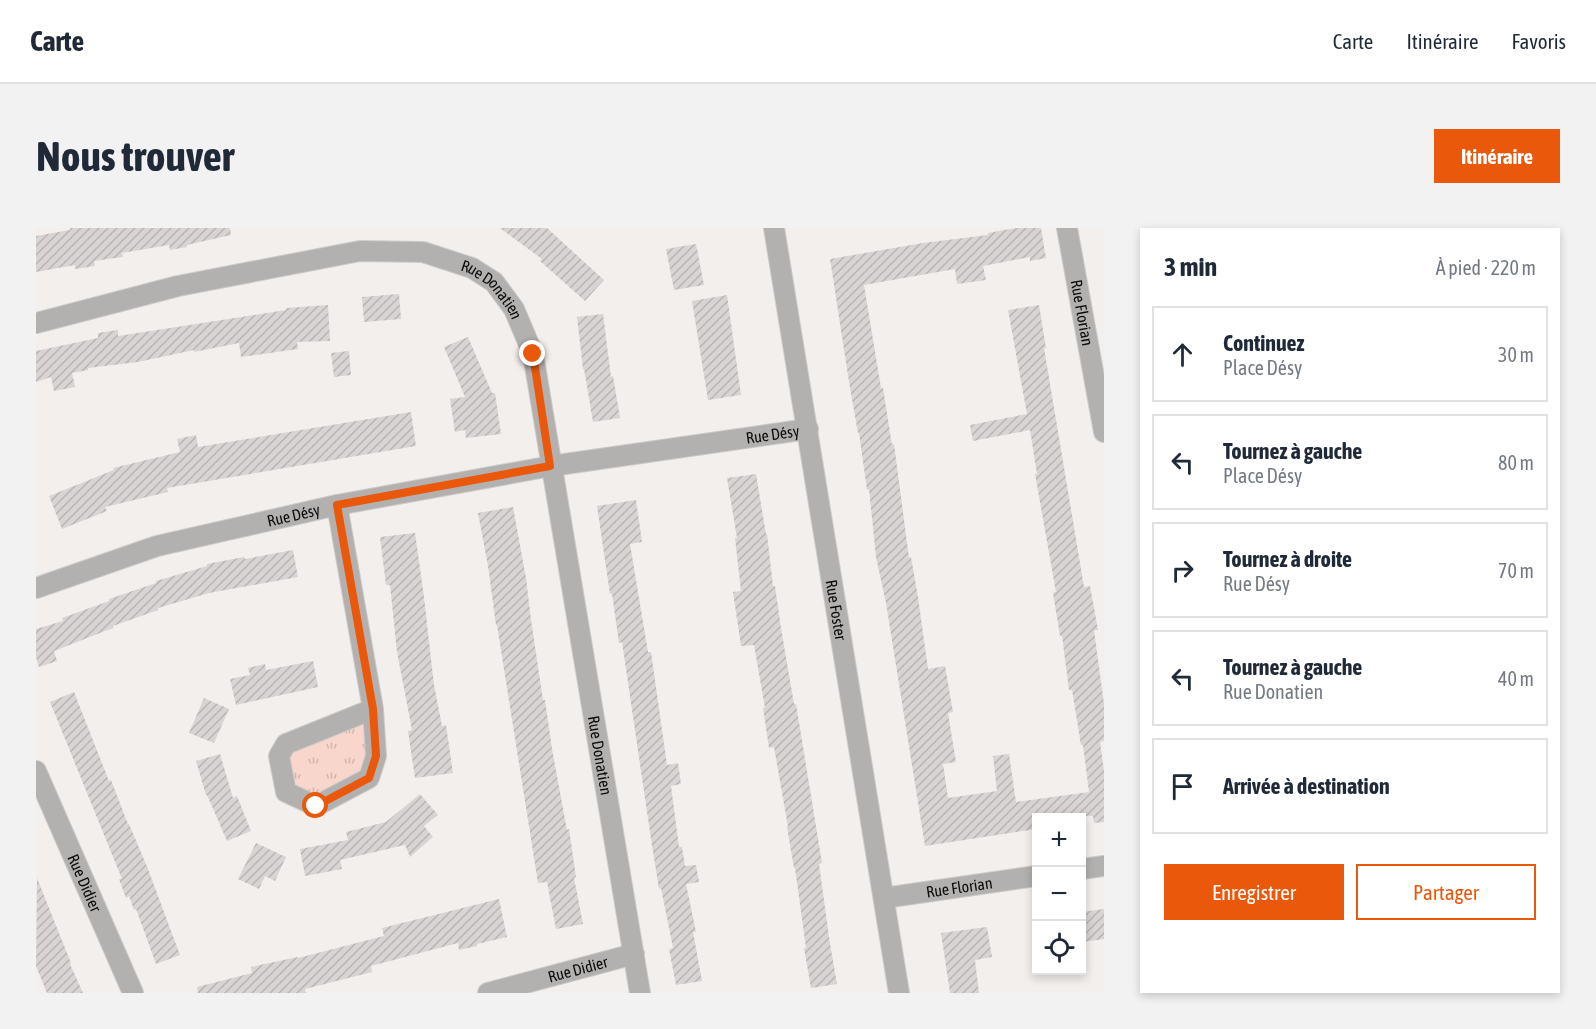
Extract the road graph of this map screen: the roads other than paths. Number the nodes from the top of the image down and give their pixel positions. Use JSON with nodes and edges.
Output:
{"nodes":[{"id":1,"x":774,"y":228,"type":"edge"},
{"id":2,"x":1067,"y":228,"type":"edge"},
{"id":3,"x":36,"y":323,"type":"edge"},
{"id":4,"x":808,"y":429,"type":"junction"},
{"id":5,"x":1104,"y":432,"type":"edge"},
{"id":6,"x":550,"y":466,"type":"junction"},
{"id":7,"x":337,"y":505,"type":"junction"},
{"id":8,"x":36,"y":588,"type":"edge"},
{"id":9,"x":373,"y":709,"type":"junction"},
{"id":10,"x":36,"y":771,"type":"edge"},
{"id":11,"x":1104,"y":866,"type":"edge"},
{"id":12,"x":1086,"y":868,"type":"edge"},
{"id":13,"x":1032,"y":877,"type":"edge"},
{"id":14,"x":884,"y":898,"type":"junction"},
{"id":15,"x":634,"y":954,"type":"junction"},
{"id":16,"x":133,"y":993,"type":"edge"},
{"id":17,"x":488,"y":993,"type":"edge"},
{"id":18,"x":640,"y":993,"type":"edge"},
{"id":19,"x":899,"y":993,"type":"edge"}],
"edges":[{"from":1,"to":4,"type":"street","name":"Rue Foster"},
{"from":2,"to":5,"type":"street","name":"Rue Florian"},
{"from":3,"to":6,"type":"street","name":"Rue Donatien"},
{"from":4,"to":6,"type":"street","name":"Rue Désy"},
{"from":4,"to":14,"type":"street","name":"Rue Foster"},
{"from":6,"to":7,"type":"street","name":"Rue Désy"},
{"from":6,"to":15,"type":"street","name":"Rue Donatien"},
{"from":7,"to":8,"type":"street","name":"Rue Désy"},
{"from":7,"to":9,"type":"street"},
{"from":9,"to":9,"type":"street"},
{"from":10,"to":16,"type":"street","name":"Rue Didier"},
{"from":11,"to":12,"type":"street"},
{"from":13,"to":14,"type":"street","name":"Rue Florian"},
{"from":14,"to":19,"type":"street","name":"Rue Foster"},
{"from":15,"to":17,"type":"street","name":"Rue Didier"},
{"from":15,"to":18,"type":"street","name":"Rue Donatien"}]}
